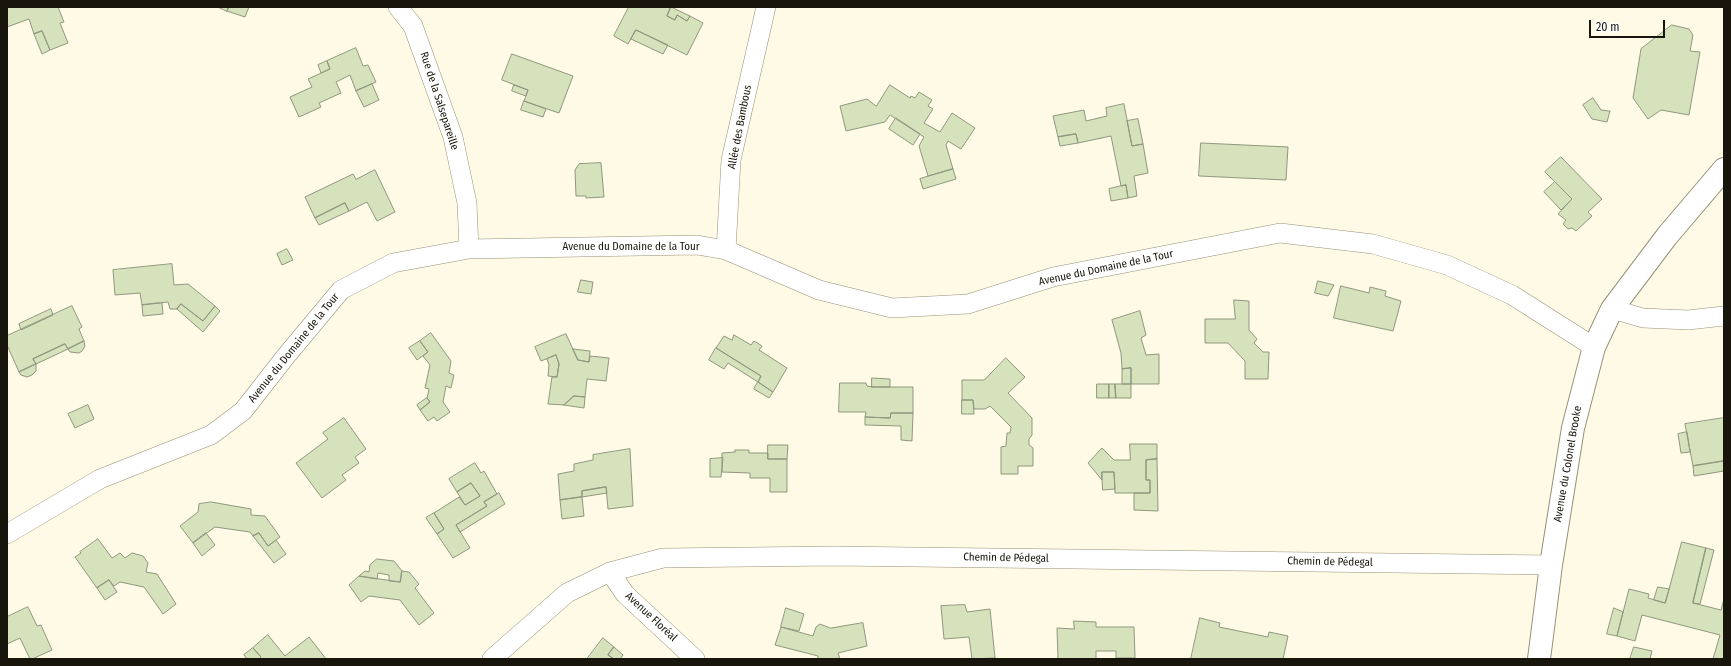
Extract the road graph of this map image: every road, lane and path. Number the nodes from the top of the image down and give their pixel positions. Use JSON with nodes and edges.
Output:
{"nodes":[{"id":1,"x":398,"y":7,"type":"edge"},
{"id":2,"x":766,"y":7,"type":"edge"},
{"id":3,"x":1724,"y":169,"type":"edge"},
{"id":4,"x":470,"y":249,"type":"junction"},
{"id":5,"x":726,"y":250,"type":"junction"},
{"id":6,"x":1612,"y":309,"type":"junction"},
{"id":7,"x":1724,"y":316,"type":"edge"},
{"id":8,"x":1594,"y":347,"type":"junction"},
{"id":9,"x":7,"y":534,"type":"edge"},
{"id":10,"x":1551,"y":565,"type":"junction"},
{"id":11,"x":610,"y":572,"type":"junction"},
{"id":12,"x":492,"y":659,"type":"edge"},
{"id":13,"x":696,"y":659,"type":"edge"},
{"id":14,"x":1538,"y":659,"type":"edge"}],
"edges":[{"from":1,"to":4,"type":"street","name":"Rue de la Salsepareille"},
{"from":2,"to":5,"type":"street","name":"Allée des Bambous"},
{"from":3,"to":6,"type":"main road","name":"Avenue du Colonel Brooke"},
{"from":4,"to":5,"type":"street","name":"Avenue du Domaine de la Tour"},
{"from":4,"to":9,"type":"street","name":"Avenue du Domaine de la Tour"},
{"from":5,"to":8,"type":"street","name":"Avenue du Domaine de la Tour"},
{"from":6,"to":7,"type":"street"},
{"from":6,"to":8,"type":"main road","name":"Avenue du Colonel Brooke"},
{"from":8,"to":10,"type":"main road","name":"Avenue du Colonel Brooke"},
{"from":10,"to":11,"type":"street","name":"Chemin de Pédegal"},
{"from":10,"to":14,"type":"main road","name":"Avenue du Colonel Brooke"},
{"from":11,"to":12,"type":"street","name":"Chemin de Pédegal"},
{"from":11,"to":13,"type":"street","name":"Avenue Floréal"}]}
